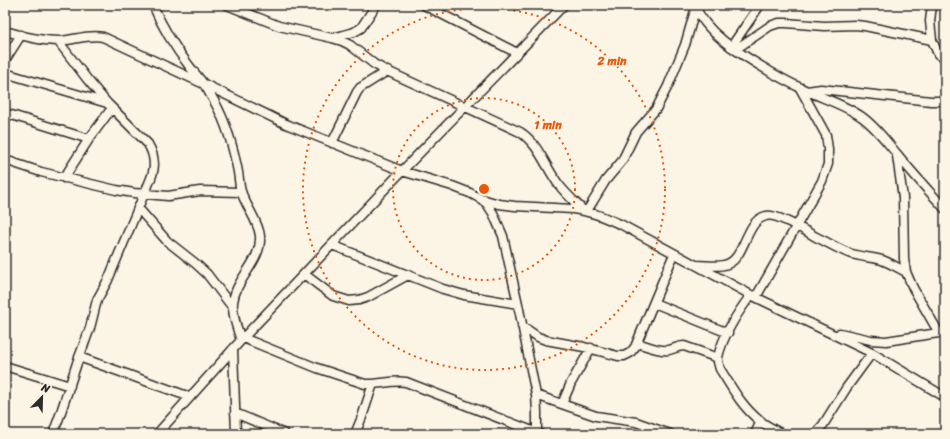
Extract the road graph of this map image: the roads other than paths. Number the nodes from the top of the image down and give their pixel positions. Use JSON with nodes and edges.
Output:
{"nodes":[{"id":1,"x":153,"y":5,"type":"edge"},
{"id":2,"x":227,"y":5,"type":"edge"},
{"id":3,"x":376,"y":5,"type":"edge"},
{"id":4,"x":424,"y":5,"type":"edge"},
{"id":5,"x":564,"y":5,"type":"edge"},
{"id":6,"x":760,"y":5,"type":"edge"},
{"id":7,"x":932,"y":5,"type":"edge"},
{"id":8,"x":696,"y":6,"type":"edge"},
{"id":9,"x":5,"y":31,"type":"edge"},
{"id":10,"x":21,"y":35,"type":"junction"},
{"id":11,"x":332,"y":38,"type":"junction"},
{"id":12,"x":932,"y":40,"type":"junction"},
{"id":13,"x":58,"y":41,"type":"junction"},
{"id":14,"x":734,"y":48,"type":"junction"},
{"id":15,"x":517,"y":53,"type":"junction"},
{"id":16,"x":945,"y":59,"type":"edge"},
{"id":17,"x":5,"y":60,"type":"edge"},
{"id":18,"x":387,"y":71,"type":"junction"},
{"id":19,"x":5,"y":73,"type":"edge"},
{"id":20,"x":204,"y":84,"type":"junction"},
{"id":21,"x":803,"y":89,"type":"junction"},
{"id":22,"x":945,"y":101,"type":"edge"},
{"id":23,"x":110,"y":106,"type":"junction"},
{"id":24,"x":464,"y":107,"type":"junction"},
{"id":25,"x":5,"y":113,"type":"edge"},
{"id":26,"x":89,"y":139,"type":"junction"},
{"id":27,"x":332,"y":143,"type":"junction"},
{"id":28,"x":897,"y":155,"type":"junction"},
{"id":29,"x":5,"y":160,"type":"edge"},
{"id":30,"x":402,"y":171,"type":"junction"},
{"id":31,"x":64,"y":178,"type":"junction"},
{"id":32,"x":241,"y":192,"type":"junction"},
{"id":33,"x":144,"y":194,"type":"junction"},
{"id":34,"x":481,"y":199,"type":"junction"},
{"id":35,"x":138,"y":208,"type":"junction"},
{"id":36,"x":945,"y":209,"type":"edge"},
{"id":37,"x":585,"y":210,"type":"junction"},
{"id":38,"x":796,"y":226,"type":"junction"},
{"id":39,"x":332,"y":245,"type":"junction"},
{"id":40,"x":674,"y":254,"type":"junction"},
{"id":41,"x":695,"y":265,"type":"junction"},
{"id":42,"x":906,"y":272,"type":"junction"},
{"id":43,"x":304,"y":274,"type":"junction"},
{"id":44,"x":408,"y":275,"type":"junction"},
{"id":45,"x":753,"y":296,"type":"junction"},
{"id":46,"x":654,"y":303,"type":"junction"},
{"id":47,"x":518,"y":304,"type":"junction"},
{"id":48,"x":233,"y":308,"type":"junction"},
{"id":49,"x":522,"y":326,"type":"junction"},
{"id":50,"x":828,"y":331,"type":"junction"},
{"id":51,"x":728,"y":332,"type":"junction"},
{"id":52,"x":942,"y":333,"type":"edge"},
{"id":53,"x":242,"y":339,"type":"junction"},
{"id":54,"x":637,"y":343,"type":"junction"},
{"id":55,"x":591,"y":348,"type":"junction"},
{"id":56,"x":233,"y":349,"type":"junction"},
{"id":57,"x":872,"y":353,"type":"junction"},
{"id":58,"x":79,"y":357,"type":"junction"},
{"id":59,"x":718,"y":358,"type":"junction"},
{"id":60,"x":5,"y":366,"type":"edge"},
{"id":61,"x":373,"y":384,"type":"junction"},
{"id":62,"x":70,"y":386,"type":"junction"},
{"id":63,"x":536,"y":395,"type":"junction"},
{"id":64,"x":945,"y":396,"type":"edge"},
{"id":65,"x":190,"y":397,"type":"junction"},
{"id":66,"x":562,"y":404,"type":"junction"},
{"id":67,"x":235,"y":414,"type":"junction"},
{"id":68,"x":761,"y":421,"type":"junction"},
{"id":69,"x":538,"y":433,"type":"edge"},
{"id":70,"x":53,"y":434,"type":"edge"},
{"id":71,"x":157,"y":434,"type":"edge"},
{"id":72,"x":236,"y":434,"type":"edge"},
{"id":73,"x":285,"y":434,"type":"edge"},
{"id":74,"x":355,"y":434,"type":"edge"},
{"id":75,"x":670,"y":434,"type":"edge"},
{"id":76,"x":755,"y":434,"type":"edge"},
{"id":77,"x":782,"y":434,"type":"edge"},
{"id":78,"x":815,"y":434,"type":"edge"}],
"edges":[{"from":1,"to":20,"type":"street"},
{"from":2,"to":11,"type":"street"},
{"from":3,"to":11,"type":"street"},
{"from":4,"to":15,"type":"street"},
{"from":5,"to":15,"type":"street"},
{"from":6,"to":14,"type":"street"},
{"from":7,"to":12,"type":"street"},
{"from":8,"to":14,"type":"street"},
{"from":8,"to":37,"type":"street"},
{"from":9,"to":10,"type":"street"},
{"from":10,"to":13,"type":"street"},
{"from":10,"to":17,"type":"street"},
{"from":11,"to":18,"type":"street"},
{"from":12,"to":14,"type":"street"},
{"from":12,"to":16,"type":"street"},
{"from":13,"to":20,"type":"street"},
{"from":13,"to":23,"type":"street"},
{"from":14,"to":21,"type":"street"},
{"from":15,"to":24,"type":"street"},
{"from":18,"to":24,"type":"street"},
{"from":18,"to":27,"type":"street"},
{"from":19,"to":23,"type":"street"},
{"from":20,"to":27,"type":"street"},
{"from":20,"to":32,"type":"street"},
{"from":21,"to":22,"type":"street"},
{"from":21,"to":28,"type":"street"},
{"from":21,"to":38,"type":"street"},
{"from":23,"to":26,"type":"street"},
{"from":23,"to":33,"type":"street"},
{"from":24,"to":30,"type":"street"},
{"from":24,"to":37,"type":"street"},
{"from":25,"to":26,"type":"street"},
{"from":26,"to":31,"type":"street"},
{"from":27,"to":30,"type":"street"},
{"from":28,"to":36,"type":"street"},
{"from":28,"to":42,"type":"street"},
{"from":29,"to":31,"type":"street"},
{"from":30,"to":34,"type":"street"},
{"from":30,"to":39,"type":"street"},
{"from":31,"to":33,"type":"street"},
{"from":32,"to":33,"type":"street"},
{"from":32,"to":48,"type":"street"},
{"from":33,"to":35,"type":"street"},
{"from":34,"to":37,"type":"street"},
{"from":34,"to":47,"type":"street"},
{"from":35,"to":48,"type":"street"},
{"from":35,"to":58,"type":"street"},
{"from":37,"to":40,"type":"street"},
{"from":38,"to":41,"type":"street"},
{"from":38,"to":42,"type":"street"},
{"from":38,"to":45,"type":"street"},
{"from":39,"to":43,"type":"street"},
{"from":39,"to":44,"type":"street"},
{"from":40,"to":41,"type":"street"},
{"from":40,"to":46,"type":"street"},
{"from":41,"to":45,"type":"street"},
{"from":42,"to":52,"type":"street"},
{"from":43,"to":44,"type":"street"},
{"from":43,"to":53,"type":"street"},
{"from":44,"to":47,"type":"street"},
{"from":45,"to":50,"type":"street"},
{"from":45,"to":51,"type":"street"},
{"from":46,"to":51,"type":"street"},
{"from":46,"to":54,"type":"street"},
{"from":47,"to":49,"type":"street"},
{"from":48,"to":53,"type":"street"},
{"from":49,"to":55,"type":"street"},
{"from":49,"to":63,"type":"street"},
{"from":50,"to":52,"type":"street"},
{"from":50,"to":57,"type":"street"},
{"from":51,"to":59,"type":"street"},
{"from":53,"to":56,"type":"street"},
{"from":53,"to":61,"type":"street"},
{"from":54,"to":55,"type":"street"},
{"from":54,"to":59,"type":"street"},
{"from":55,"to":66,"type":"street"},
{"from":56,"to":65,"type":"street"},
{"from":56,"to":67,"type":"street"},
{"from":57,"to":64,"type":"street"},
{"from":57,"to":78,"type":"street"},
{"from":58,"to":62,"type":"street"},
{"from":58,"to":65,"type":"street"},
{"from":59,"to":68,"type":"street"},
{"from":60,"to":62,"type":"street"},
{"from":61,"to":69,"type":"street"},
{"from":61,"to":74,"type":"street"},
{"from":62,"to":70,"type":"street"},
{"from":63,"to":66,"type":"street"},
{"from":63,"to":69,"type":"street"},
{"from":65,"to":71,"type":"street"},
{"from":66,"to":75,"type":"street"},
{"from":67,"to":72,"type":"street"},
{"from":67,"to":73,"type":"street"},
{"from":68,"to":76,"type":"street"},
{"from":68,"to":77,"type":"street"}]}
